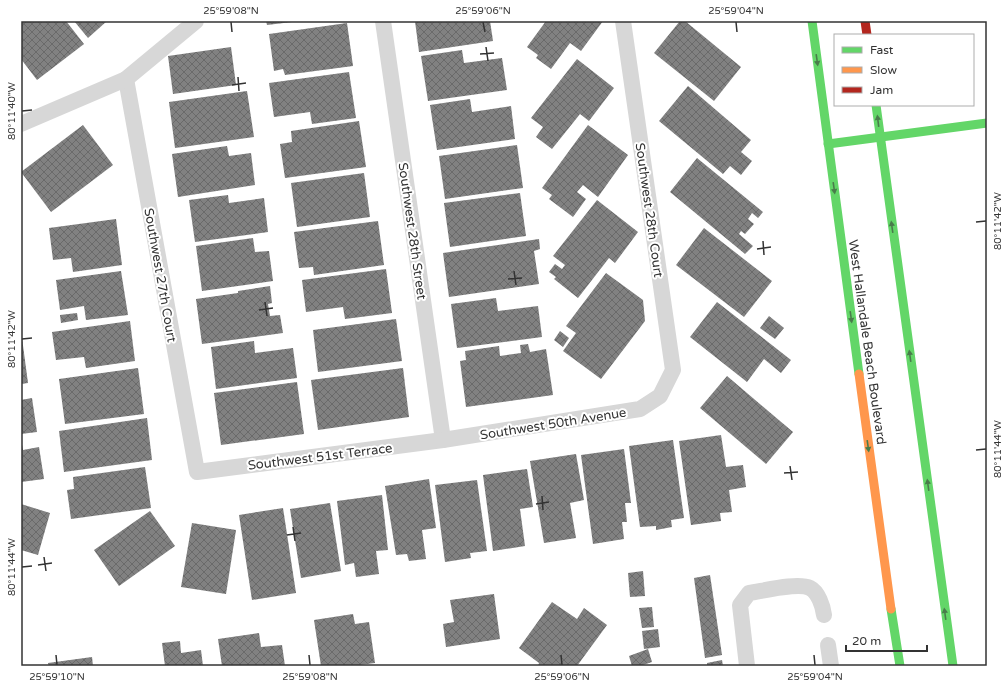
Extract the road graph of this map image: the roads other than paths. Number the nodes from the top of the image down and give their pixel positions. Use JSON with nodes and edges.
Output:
{"nodes":[{"id":1,"x":196,"y":21,"type":"edge"},
{"id":2,"x":383,"y":21,"type":"edge"},
{"id":3,"x":623,"y":21,"type":"edge"},
{"id":4,"x":812,"y":21,"type":"edge"},
{"id":5,"x":865,"y":21,"type":"edge"},
{"id":6,"x":867,"y":34,"type":"edge"},
{"id":7,"x":126,"y":78,"type":"junction"},
{"id":8,"x":876,"y":106,"type":"edge"},
{"id":9,"x":987,"y":123,"type":"edge"},
{"id":10,"x":21,"y":124,"type":"edge"},
{"id":11,"x":880,"y":137,"type":"junction"},
{"id":12,"x":828,"y":144,"type":"junction"},
{"id":13,"x":660,"y":396,"type":"joint"},
{"id":14,"x":443,"y":440,"type":"junction"},
{"id":15,"x":196,"y":472,"type":"joint"},
{"id":16,"x":824,"y":615,"type":"dead end"},
{"id":17,"x":828,"y":645,"type":"dead end"},
{"id":18,"x":747,"y":666,"type":"edge"},
{"id":19,"x":832,"y":666,"type":"edge"},
{"id":20,"x":900,"y":666,"type":"edge"},
{"id":21,"x":953,"y":666,"type":"edge"}],
"edges":[{"from":1,"to":7,"type":"lane"},
{"from":2,"to":14,"type":"lane","name":"Southwest 28th Street"},
{"from":3,"to":13,"type":"lane","name":"Southwest 28th Court"},
{"from":4,"to":12,"type":"main road","name":"West Hallandale Beach Boulevard","one_way":true},
{"from":5,"to":6,"type":"main road"},
{"from":7,"to":10,"type":"lane"},
{"from":7,"to":15,"type":"lane","name":"Southwest 27th Court"},
{"from":11,"to":8,"type":"main road","one_way":true},
{"from":9,"to":11,"type":"main road"},
{"from":11,"to":12,"type":"main road"},
{"from":21,"to":11,"type":"main road","one_way":true},
{"from":12,"to":20,"type":"main road","name":"West Hallandale Beach Boulevard","one_way":true},
{"from":13,"to":14,"type":"lane","name":"Southwest 50th Avenue"},
{"from":14,"to":15,"type":"lane","name":"Southwest 51st Terrace"},
{"from":16,"to":18,"type":"lane"},
{"from":17,"to":19,"type":"lane"}]}
